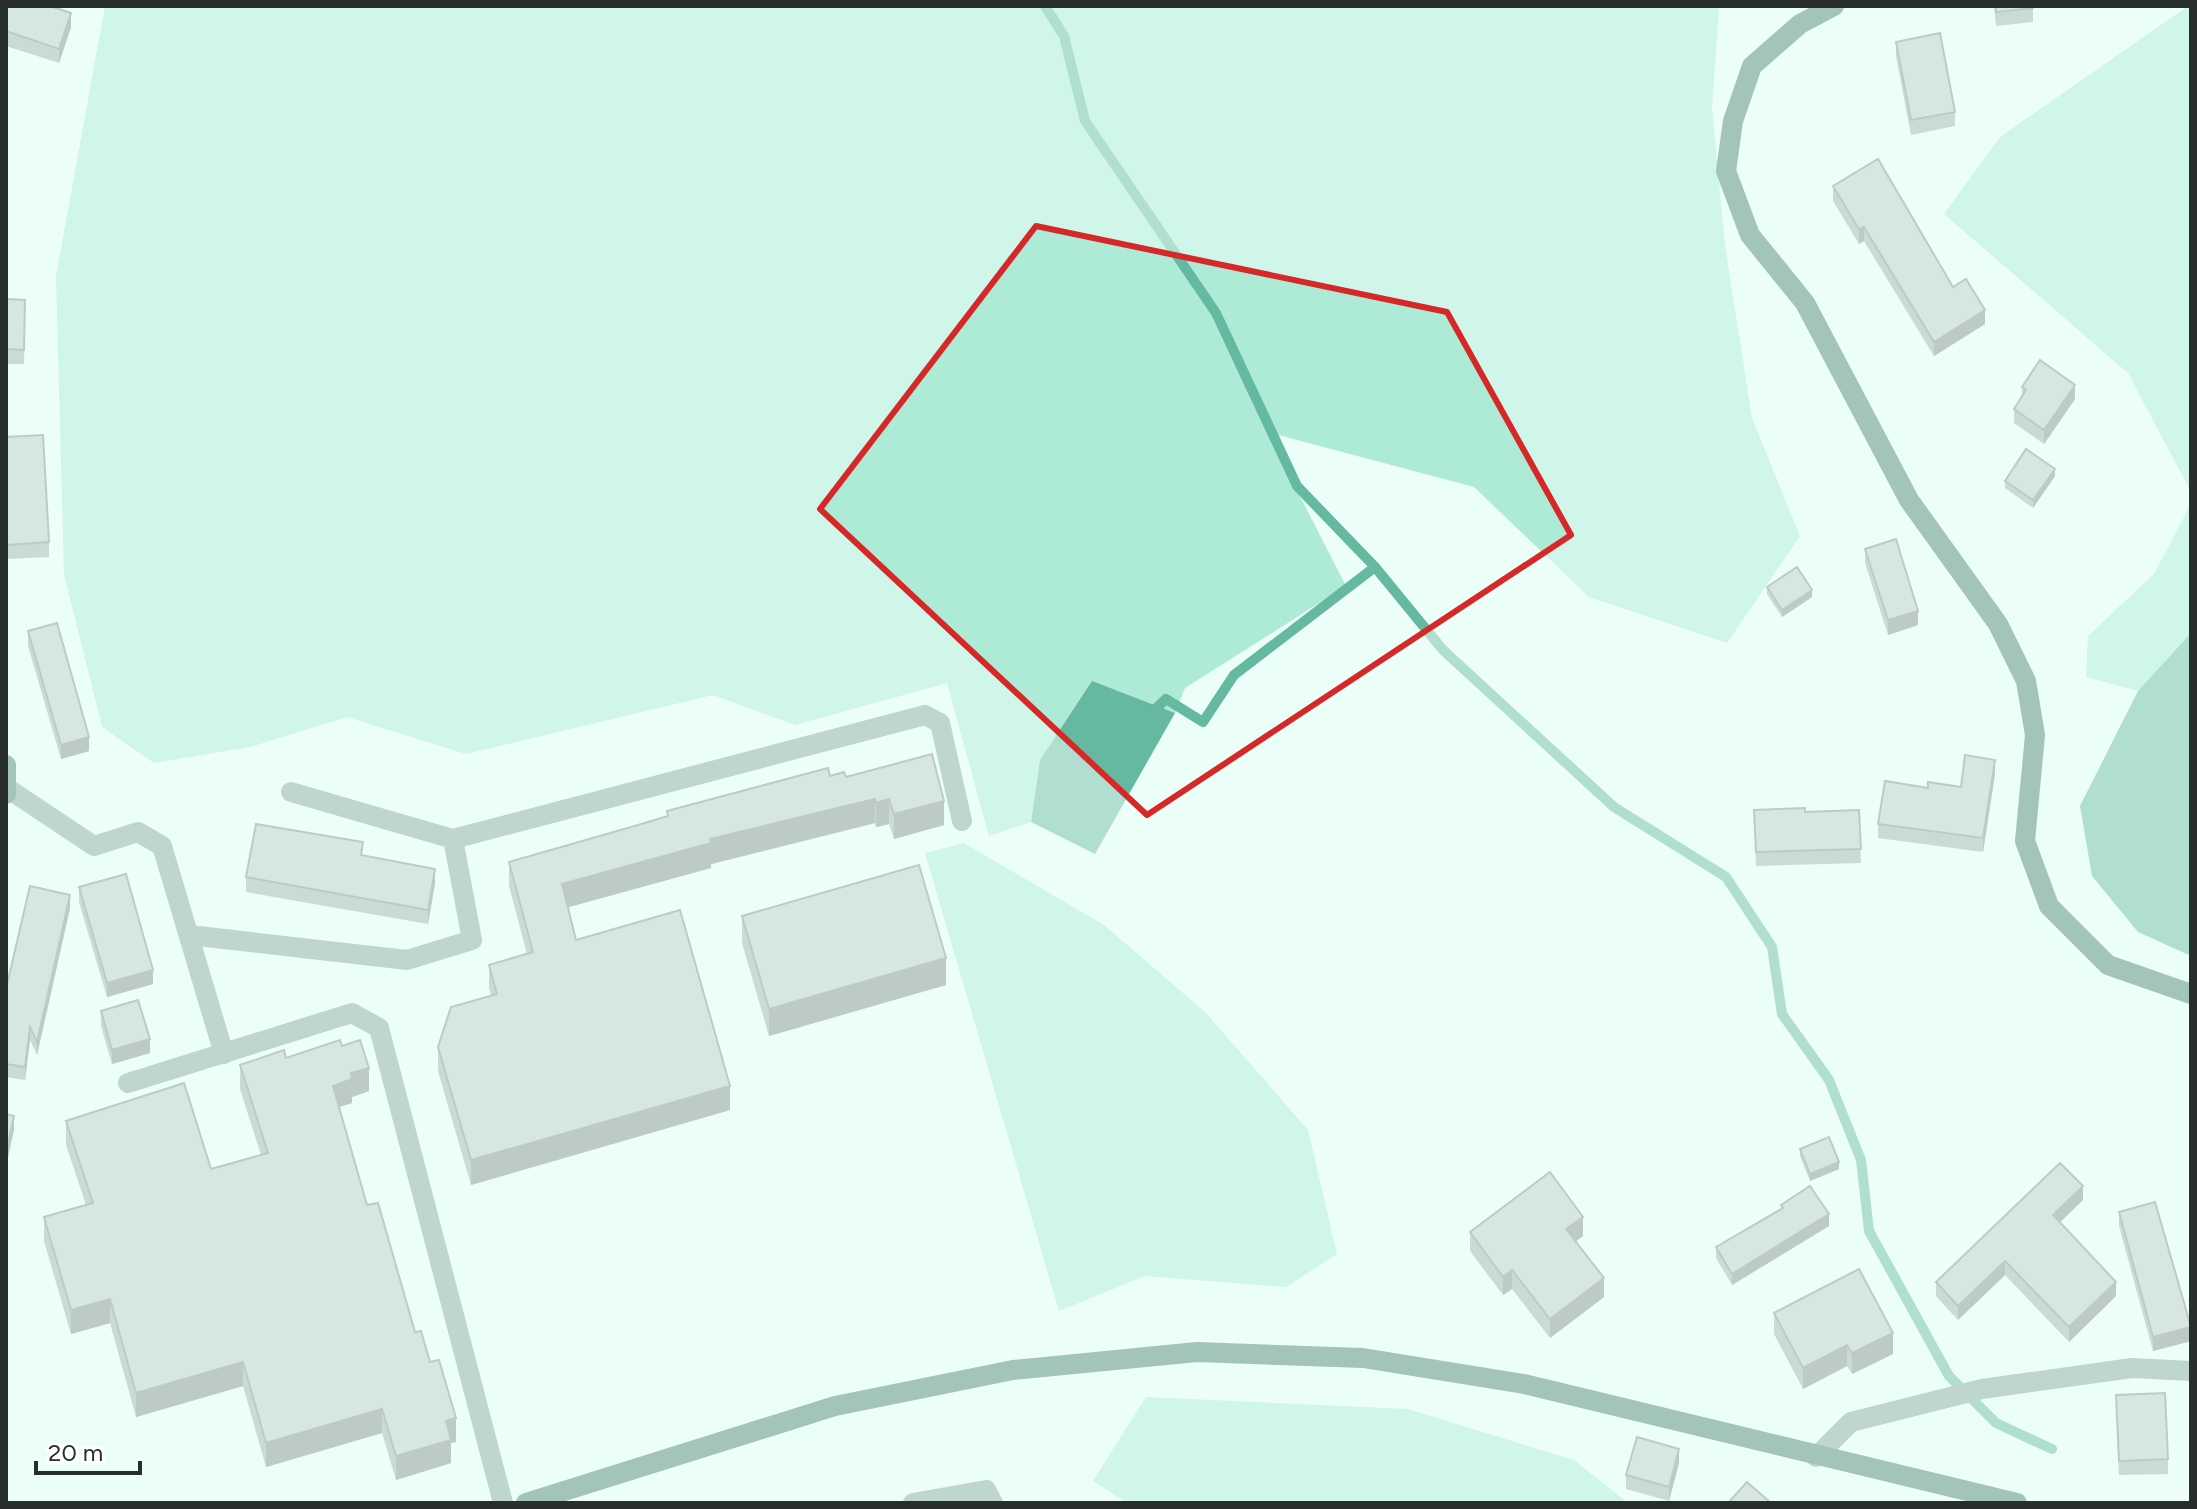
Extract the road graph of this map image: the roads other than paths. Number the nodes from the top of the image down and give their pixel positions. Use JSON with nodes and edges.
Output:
{"nodes":[{"id":1,"x":1834,"y":6,"type":"edge"},
{"id":2,"x":6,"y":765,"type":"edge"},
{"id":3,"x":7,"y":791,"type":"edge"},
{"id":4,"x":291,"y":792,"type":"dead end"},
{"id":5,"x":962,"y":821,"type":"dead end"},
{"id":6,"x":453,"y":839,"type":"junction"},
{"id":7,"x":189,"y":935,"type":"junction"},
{"id":8,"x":2191,"y":994,"type":"edge"},
{"id":9,"x":224,"y":1054,"type":"junction"},
{"id":10,"x":128,"y":1083,"type":"dead end"},
{"id":11,"x":2191,"y":1371,"type":"edge"},
{"id":12,"x":1816,"y":1457,"type":"junction"},
{"id":13,"x":503,"y":1503,"type":"edge"},
{"id":14,"x":526,"y":1503,"type":"edge"},
{"id":15,"x":913,"y":1503,"type":"edge"},
{"id":16,"x":993,"y":1503,"type":"edge"},
{"id":17,"x":2017,"y":1503,"type":"edge"}],
"edges":[{"from":1,"to":8,"type":"street"},
{"from":2,"to":3,"type":"street"},
{"from":3,"to":7,"type":"street"},
{"from":4,"to":6,"type":"street"},
{"from":5,"to":6,"type":"street"},
{"from":6,"to":7,"type":"street"},
{"from":7,"to":9,"type":"street"},
{"from":9,"to":10,"type":"street"},
{"from":9,"to":13,"type":"street"},
{"from":11,"to":12,"type":"street"},
{"from":12,"to":14,"type":"street"},
{"from":12,"to":17,"type":"street"},
{"from":15,"to":16,"type":"street"}]}
